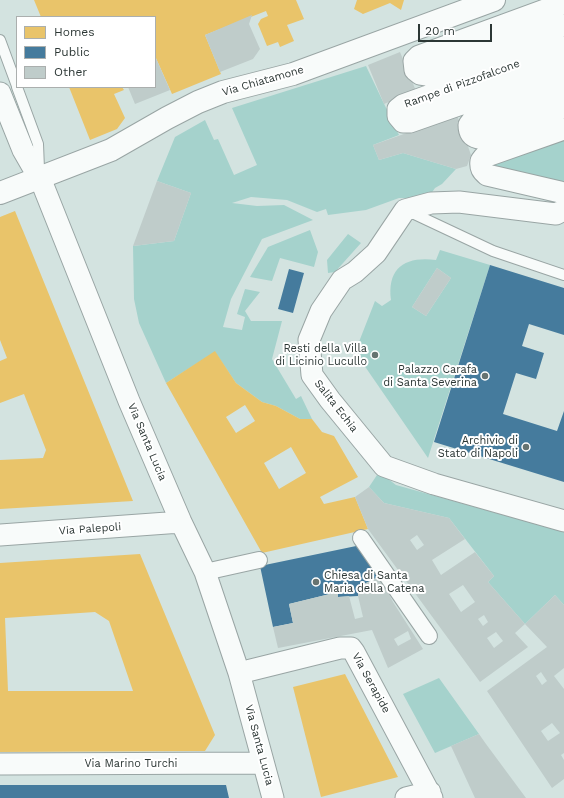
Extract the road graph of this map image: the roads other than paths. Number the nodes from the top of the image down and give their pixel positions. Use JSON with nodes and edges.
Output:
{"nodes":[{"id":1,"x":494,"y":0,"type":"edge"},
{"id":2,"x":564,"y":3,"type":"edge"},
{"id":3,"x":564,"y":25,"type":"edge"},
{"id":4,"x":0,"y":40,"type":"edge"},
{"id":5,"x":564,"y":47,"type":"edge"},
{"id":6,"x":564,"y":68,"type":"edge"},
{"id":7,"x":16,"y":84,"type":"edge"},
{"id":8,"x":564,"y":87,"type":"edge"},
{"id":9,"x":17,"y":88,"type":"edge"},
{"id":10,"x":0,"y":93,"type":"edge"},
{"id":11,"x":564,"y":107,"type":"edge"},
{"id":12,"x":564,"y":128,"type":"edge"},
{"id":13,"x":39,"y":177,"type":"junction"},
{"id":14,"x":0,"y":193,"type":"edge"},
{"id":15,"x":564,"y":194,"type":"edge"},
{"id":16,"x":405,"y":210,"type":"junction"},
{"id":17,"x":564,"y":210,"type":"edge"},
{"id":18,"x":564,"y":275,"type":"edge"},
{"id":19,"x":564,"y":521,"type":"edge"},
{"id":20,"x":181,"y":522,"type":"junction"},
{"id":21,"x":0,"y":535,"type":"edge"},
{"id":22,"x":361,"y":538,"type":"dead end"},
{"id":23,"x":259,"y":560,"type":"dead end"},
{"id":24,"x":205,"y":572,"type":"junction"},
{"id":25,"x":429,"y":636,"type":"dead end"},
{"id":26,"x":239,"y":673,"type":"junction"},
{"id":27,"x":0,"y":764,"type":"edge"},
{"id":28,"x":263,"y":764,"type":"junction"},
{"id":29,"x":431,"y":795,"type":"edge"},
{"id":30,"x":273,"y":798,"type":"edge"},
{"id":31,"x":406,"y":798,"type":"edge"}],
"edges":[{"from":1,"to":13,"type":"street","name":"Via Chiatamone"},
{"from":2,"to":3,"type":"street","name":"Rampe di Pizzofalcone"},
{"from":4,"to":7,"type":"lane"},
{"from":5,"to":6,"type":"street","name":"Rampe di Pizzofalcone"},
{"from":8,"to":11,"type":"street"},
{"from":9,"to":13,"type":"lane"},
{"from":10,"to":13,"type":"street","name":"Via Santa Lucia"},
{"from":12,"to":15,"type":"street"},
{"from":13,"to":14,"type":"street","name":"Via Chiatamone"},
{"from":13,"to":20,"type":"street","name":"Via Santa Lucia"},
{"from":16,"to":17,"type":"street"},
{"from":16,"to":18,"type":"lane"},
{"from":16,"to":19,"type":"street","name":"Salita Echia"},
{"from":20,"to":21,"type":"street","name":"Via Palepoli"},
{"from":20,"to":24,"type":"street","name":"Via Santa Lucia"},
{"from":22,"to":25,"type":"street"},
{"from":23,"to":24,"type":"street"},
{"from":24,"to":26,"type":"street","name":"Via Santa Lucia"},
{"from":26,"to":28,"type":"street","name":"Via Santa Lucia"},
{"from":26,"to":29,"type":"street","name":"Via Serapide"},
{"from":27,"to":28,"type":"street","name":"Via Marino Turchi"},
{"from":28,"to":30,"type":"street","name":"Via Santa Lucia"},
{"from":29,"to":31,"type":"street"}]}
